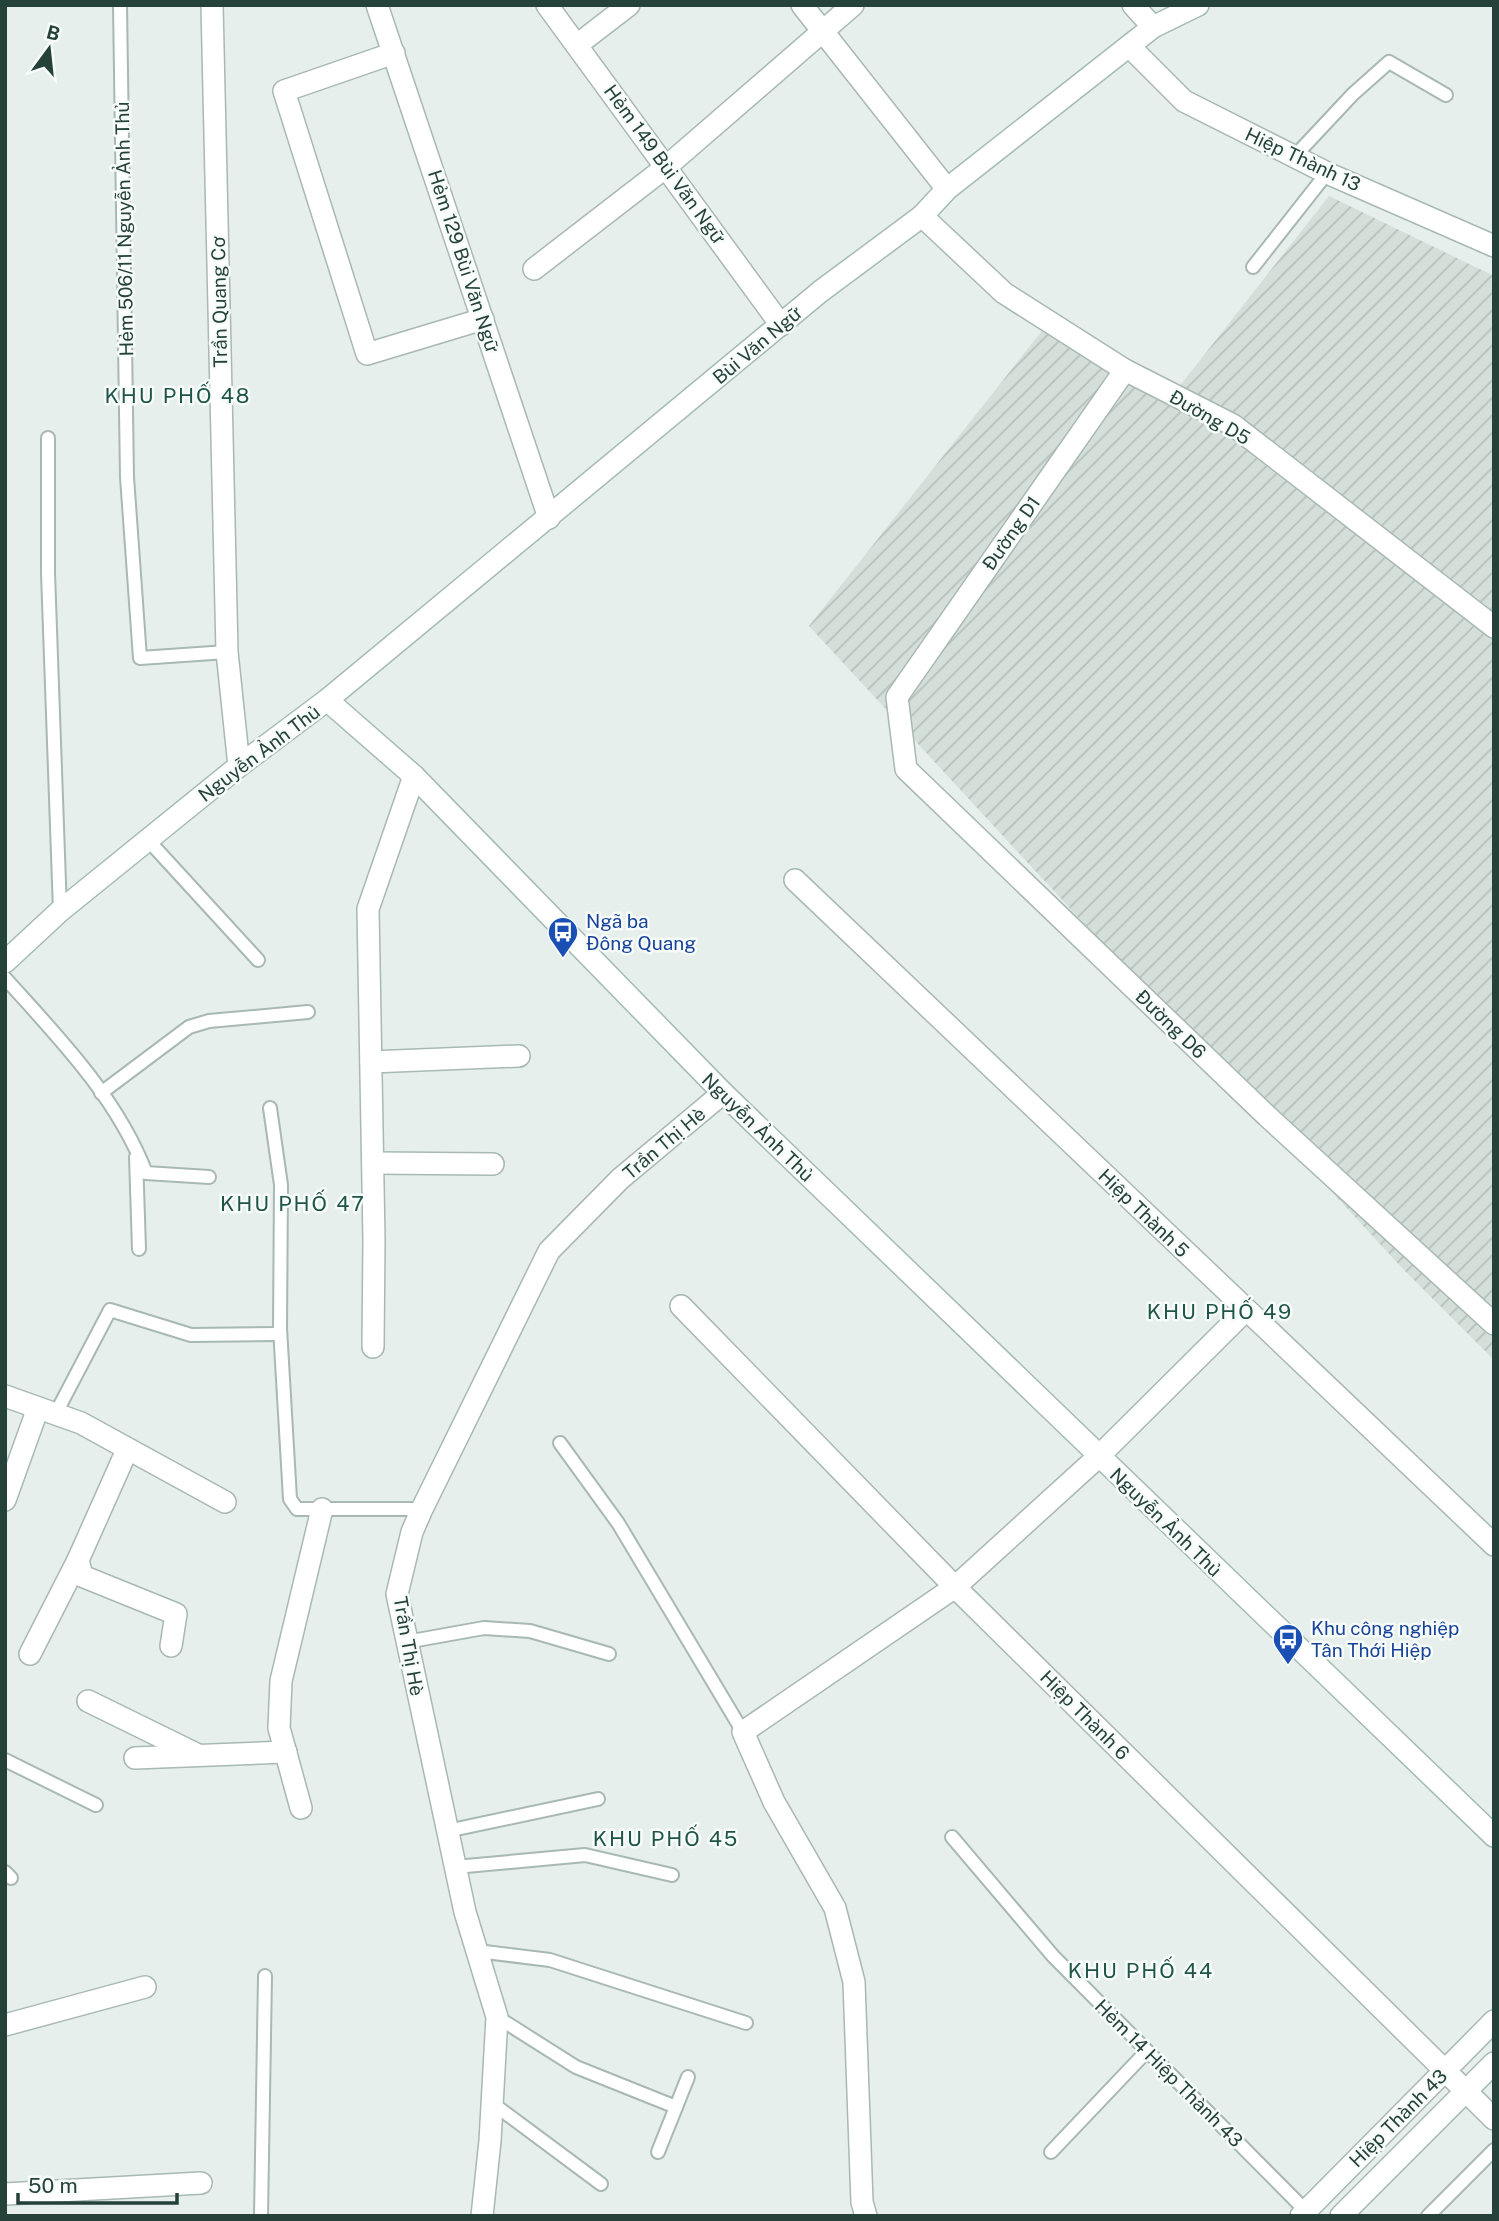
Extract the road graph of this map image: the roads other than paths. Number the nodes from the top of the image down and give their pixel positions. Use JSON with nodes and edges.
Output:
{"nodes":[{"id":1,"x":120,"y":5,"type":"edge"},
{"id":2,"x":212,"y":5,"type":"edge"},
{"id":3,"x":377,"y":5,"type":"edge"},
{"id":4,"x":547,"y":5,"type":"edge"},
{"id":5,"x":629,"y":5,"type":"edge"},
{"id":6,"x":802,"y":5,"type":"edge"},
{"id":7,"x":853,"y":5,"type":"edge"},
{"id":8,"x":1133,"y":5,"type":"edge"},
{"id":9,"x":1198,"y":5,"type":"edge"},
{"id":10,"x":1153,"y":27,"type":"junction"},
{"id":11,"x":823,"y":30,"type":"junction"},
{"id":12,"x":577,"y":45,"type":"junction"},
{"id":13,"x":1129,"y":46,"type":"junction"},
{"id":14,"x":394,"y":53,"type":"junction"},
{"id":15,"x":1446,"y":95,"type":"dead end"},
{"id":16,"x":1294,"y":157,"type":"junction"},
{"id":17,"x":666,"y":167,"type":"junction"},
{"id":18,"x":1327,"y":173,"type":"junction"},
{"id":19,"x":947,"y":189,"type":"junction"},
{"id":20,"x":922,"y":216,"type":"junction"},
{"id":21,"x":1494,"y":246,"type":"edge"},
{"id":22,"x":1252,"y":267,"type":"dead end"},
{"id":23,"x":534,"y":268,"type":"dead end"},
{"id":24,"x":483,"y":319,"type":"junction"},
{"id":25,"x":781,"y":324,"type":"junction"},
{"id":26,"x":1125,"y":369,"type":"junction"},
{"id":27,"x":48,"y":438,"type":"dead end"},
{"id":28,"x":549,"y":518,"type":"junction"},
{"id":29,"x":1494,"y":627,"type":"edge"},
{"id":30,"x":227,"y":652,"type":"junction"},
{"id":31,"x":897,"y":697,"type":"joint"},
{"id":32,"x":327,"y":701,"type":"junction"},
{"id":33,"x":239,"y":766,"type":"junction"},
{"id":34,"x":414,"y":776,"type":"junction"},
{"id":35,"x":148,"y":840,"type":"junction"},
{"id":36,"x":795,"y":880,"type":"dead end"},
{"id":37,"x":60,"y":911,"type":"junction"},
{"id":38,"x":258,"y":960,"type":"dead end"},
{"id":39,"x":5,"y":962,"type":"edge"},
{"id":40,"x":5,"y":978,"type":"edge"},
{"id":41,"x":308,"y":1012,"type":"dead end"},
{"id":42,"x":519,"y":1056,"type":"dead end"},
{"id":43,"x":371,"y":1062,"type":"junction"},
{"id":44,"x":102,"y":1093,"type":"junction"},
{"id":45,"x":723,"y":1093,"type":"junction"},
{"id":46,"x":271,"y":1108,"type":"dead end"},
{"id":47,"x":135,"y":1142,"type":"junction"},
{"id":48,"x":373,"y":1163,"type":"junction"},
{"id":49,"x":493,"y":1164,"type":"dead end"},
{"id":50,"x":209,"y":1177,"type":"dead end"},
{"id":51,"x":139,"y":1249,"type":"dead end"},
{"id":52,"x":681,"y":1306,"type":"dead end"},
{"id":53,"x":1246,"y":1310,"type":"junction"},
{"id":54,"x":1494,"y":1324,"type":"edge"},
{"id":55,"x":280,"y":1334,"type":"junction"},
{"id":56,"x":373,"y":1348,"type":"dead end"},
{"id":57,"x":5,"y":1396,"type":"edge"},
{"id":58,"x":47,"y":1410,"type":"junction"},
{"id":59,"x":560,"y":1443,"type":"dead end"},
{"id":60,"x":127,"y":1450,"type":"junction"},
{"id":61,"x":1098,"y":1457,"type":"junction"},
{"id":62,"x":5,"y":1500,"type":"edge"},
{"id":63,"x":225,"y":1502,"type":"dead end"},
{"id":64,"x":322,"y":1509,"type":"junction"},
{"id":65,"x":422,"y":1509,"type":"junction"},
{"id":66,"x":1494,"y":1545,"type":"edge"},
{"id":67,"x":78,"y":1560,"type":"junction"},
{"id":68,"x":956,"y":1587,"type":"junction"},
{"id":69,"x":406,"y":1642,"type":"junction"},
{"id":70,"x":170,"y":1646,"type":"dead end"},
{"id":71,"x":30,"y":1654,"type":"dead end"},
{"id":72,"x":609,"y":1654,"type":"dead end"},
{"id":73,"x":88,"y":1701,"type":"dead end"},
{"id":74,"x":743,"y":1732,"type":"junction"},
{"id":75,"x":286,"y":1752,"type":"junction"},
{"id":76,"x":200,"y":1756,"type":"junction"},
{"id":77,"x":135,"y":1758,"type":"dead end"},
{"id":78,"x":5,"y":1760,"type":"edge"},
{"id":79,"x":598,"y":1799,"type":"dead end"},
{"id":80,"x":96,"y":1805,"type":"dead end"},
{"id":81,"x":300,"y":1808,"type":"dead end"},
{"id":82,"x":447,"y":1831,"type":"junction"},
{"id":83,"x":1494,"y":1836,"type":"edge"},
{"id":84,"x":951,"y":1838,"type":"dead end"},
{"id":85,"x":455,"y":1867,"type":"junction"},
{"id":86,"x":672,"y":1875,"type":"dead end"},
{"id":87,"x":477,"y":1951,"type":"junction"},
{"id":88,"x":265,"y":1976,"type":"dead end"},
{"id":89,"x":145,"y":1987,"type":"dead end"},
{"id":90,"x":496,"y":2017,"type":"junction"},
{"id":91,"x":1494,"y":2021,"type":"edge"},
{"id":92,"x":746,"y":2023,"type":"dead end"},
{"id":93,"x":5,"y":2025,"type":"edge"},
{"id":94,"x":1147,"y":2052,"type":"junction"},
{"id":95,"x":1494,"y":2063,"type":"edge"},
{"id":96,"x":1445,"y":2071,"type":"junction"},
{"id":97,"x":688,"y":2077,"type":"dead end"},
{"id":98,"x":1466,"y":2091,"type":"junction"},
{"id":99,"x":492,"y":2102,"type":"junction"},
{"id":100,"x":676,"y":2107,"type":"junction"},
{"id":101,"x":1494,"y":2119,"type":"edge"},
{"id":102,"x":1494,"y":2150,"type":"edge"},
{"id":103,"x":659,"y":2152,"type":"dead end"},
{"id":104,"x":1051,"y":2152,"type":"dead end"},
{"id":105,"x":201,"y":2183,"type":"dead end"},
{"id":106,"x":601,"y":2184,"type":"dead end"},
{"id":107,"x":5,"y":2194,"type":"edge"},
{"id":108,"x":1304,"y":2213,"type":"edge"},
{"id":109,"x":261,"y":2216,"type":"edge"},
{"id":110,"x":482,"y":2216,"type":"edge"},
{"id":111,"x":866,"y":2216,"type":"edge"},
{"id":112,"x":1341,"y":2216,"type":"edge"},
{"id":113,"x":1428,"y":2216,"type":"edge"}],
"edges":[{"from":1,"to":30,"type":"lane","name":"Hẻm 506/11 Nguyễn Ảnh Thủ"},
{"from":2,"to":30,"type":"street","name":"Trần Quang Cơ"},
{"from":3,"to":14,"type":"street","name":"Hẻm 129 Bùi Văn Ngữ"},
{"from":4,"to":12,"type":"street","name":"Hẻm 149 Bùi Văn Ngữ"},
{"from":5,"to":12,"type":"street"},
{"from":6,"to":11,"type":"street"},
{"from":7,"to":11,"type":"street"},
{"from":8,"to":10,"type":"street"},
{"from":9,"to":10,"type":"street","name":"Bùi Văn Ngữ"},
{"from":10,"to":13,"type":"street","name":"Bùi Văn Ngữ"},
{"from":11,"to":17,"type":"street"},
{"from":11,"to":19,"type":"street"},
{"from":12,"to":17,"type":"street","name":"Hẻm 149 Bùi Văn Ngữ"},
{"from":13,"to":16,"type":"street","name":"Hiệp Thành 13"},
{"from":13,"to":19,"type":"street","name":"Bùi Văn Ngữ"},
{"from":14,"to":24,"type":"street","name":"Hẻm 129 Bùi Văn Ngữ"},
{"from":14,"to":24,"type":"street"},
{"from":15,"to":16,"type":"lane"},
{"from":16,"to":18,"type":"street","name":"Hiệp Thành 13"},
{"from":17,"to":23,"type":"street"},
{"from":17,"to":25,"type":"street","name":"Hẻm 149 Bùi Văn Ngữ"},
{"from":18,"to":21,"type":"street","name":"Hiệp Thành 13"},
{"from":18,"to":22,"type":"lane"},
{"from":19,"to":20,"type":"street","name":"Bùi Văn Ngữ"},
{"from":20,"to":25,"type":"street","name":"Bùi Văn Ngữ"},
{"from":20,"to":26,"type":"street","name":"Đường D5"},
{"from":24,"to":28,"type":"street","name":"Hẻm 129 Bùi Văn Ngữ"},
{"from":25,"to":28,"type":"street","name":"Bùi Văn Ngữ"},
{"from":26,"to":29,"type":"street","name":"Đường D5"},
{"from":26,"to":31,"type":"street","name":"Đường D1"},
{"from":27,"to":37,"type":"lane"},
{"from":28,"to":32,"type":"street","name":"Bùi Văn Ngữ"},
{"from":30,"to":33,"type":"street","name":"Trần Quang Cơ"},
{"from":31,"to":54,"type":"street","name":"Đường D6"},
{"from":32,"to":33,"type":"street","name":"Nguyễn Ảnh Thủ"},
{"from":32,"to":34,"type":"street","name":"Nguyễn Ảnh Thủ"},
{"from":33,"to":35,"type":"street","name":"Nguyễn Ảnh Thủ"},
{"from":34,"to":43,"type":"street"},
{"from":34,"to":45,"type":"street","name":"Nguyễn Ảnh Thủ"},
{"from":35,"to":37,"type":"street","name":"Nguyễn Ảnh Thủ"},
{"from":35,"to":38,"type":"lane"},
{"from":36,"to":53,"type":"street","name":"Hiệp Thành 5"},
{"from":37,"to":39,"type":"street","name":"Nguyễn Ảnh Thủ"},
{"from":40,"to":44,"type":"lane"},
{"from":41,"to":44,"type":"lane"},
{"from":42,"to":43,"type":"street"},
{"from":43,"to":48,"type":"street"},
{"from":44,"to":47,"type":"lane"},
{"from":45,"to":61,"type":"street","name":"Nguyễn Ảnh Thủ"},
{"from":45,"to":65,"type":"street","name":"Trần Thị Hè"},
{"from":46,"to":55,"type":"lane"},
{"from":47,"to":50,"type":"lane"},
{"from":47,"to":51,"type":"lane"},
{"from":48,"to":49,"type":"street"},
{"from":48,"to":56,"type":"street"},
{"from":52,"to":68,"type":"street","name":"Hiệp Thành 6"},
{"from":53,"to":61,"type":"street"},
{"from":53,"to":66,"type":"street","name":"Hiệp Thành 5"},
{"from":55,"to":58,"type":"lane"},
{"from":55,"to":64,"type":"lane"},
{"from":57,"to":58,"type":"street"},
{"from":58,"to":60,"type":"street"},
{"from":58,"to":62,"type":"street"},
{"from":59,"to":74,"type":"lane"},
{"from":60,"to":63,"type":"street"},
{"from":60,"to":67,"type":"street"},
{"from":61,"to":68,"type":"street"},
{"from":61,"to":83,"type":"street","name":"Nguyễn Ảnh Thủ"},
{"from":64,"to":65,"type":"lane"},
{"from":64,"to":75,"type":"street"},
{"from":65,"to":69,"type":"street","name":"Trần Thị Hè"},
{"from":67,"to":70,"type":"street"},
{"from":67,"to":71,"type":"street"},
{"from":68,"to":74,"type":"street"},
{"from":68,"to":96,"type":"street","name":"Hiệp Thành 6"},
{"from":69,"to":72,"type":"lane"},
{"from":69,"to":82,"type":"street","name":"Trần Thị Hè"},
{"from":73,"to":76,"type":"street"},
{"from":74,"to":111,"type":"street"},
{"from":75,"to":76,"type":"street"},
{"from":75,"to":81,"type":"street"},
{"from":76,"to":77,"type":"street"},
{"from":78,"to":80,"type":"lane"},
{"from":79,"to":82,"type":"lane"},
{"from":82,"to":85,"type":"street","name":"Trần Thị Hè"},
{"from":84,"to":94,"type":"lane","name":"Hẻm 14 Hiệp Thành 43"},
{"from":85,"to":86,"type":"lane"},
{"from":85,"to":87,"type":"street","name":"Trần Thị Hè"},
{"from":87,"to":90,"type":"street","name":"Trần Thị Hè"},
{"from":87,"to":92,"type":"lane"},
{"from":88,"to":109,"type":"lane"},
{"from":89,"to":93,"type":"street"},
{"from":90,"to":99,"type":"street","name":"Trần Thị Hè"},
{"from":90,"to":100,"type":"lane"},
{"from":91,"to":96,"type":"street","name":"Hiệp Thành 43"},
{"from":94,"to":104,"type":"lane"},
{"from":94,"to":108,"type":"lane","name":"Hẻm 14 Hiệp Thành 43"},
{"from":95,"to":98,"type":"street","name":"Hiệp Thành 43"},
{"from":96,"to":98,"type":"street","name":"Hiệp Thành 6"},
{"from":96,"to":108,"type":"street","name":"Hiệp Thành 43"},
{"from":97,"to":100,"type":"lane"},
{"from":98,"to":101,"type":"street","name":"Hiệp Thành 6"},
{"from":98,"to":112,"type":"street","name":"Hiệp Thành 43"},
{"from":99,"to":106,"type":"lane"},
{"from":99,"to":110,"type":"street","name":"Trần Thị Hè"},
{"from":100,"to":103,"type":"lane"},
{"from":102,"to":113,"type":"lane"},
{"from":105,"to":107,"type":"street"}]}
